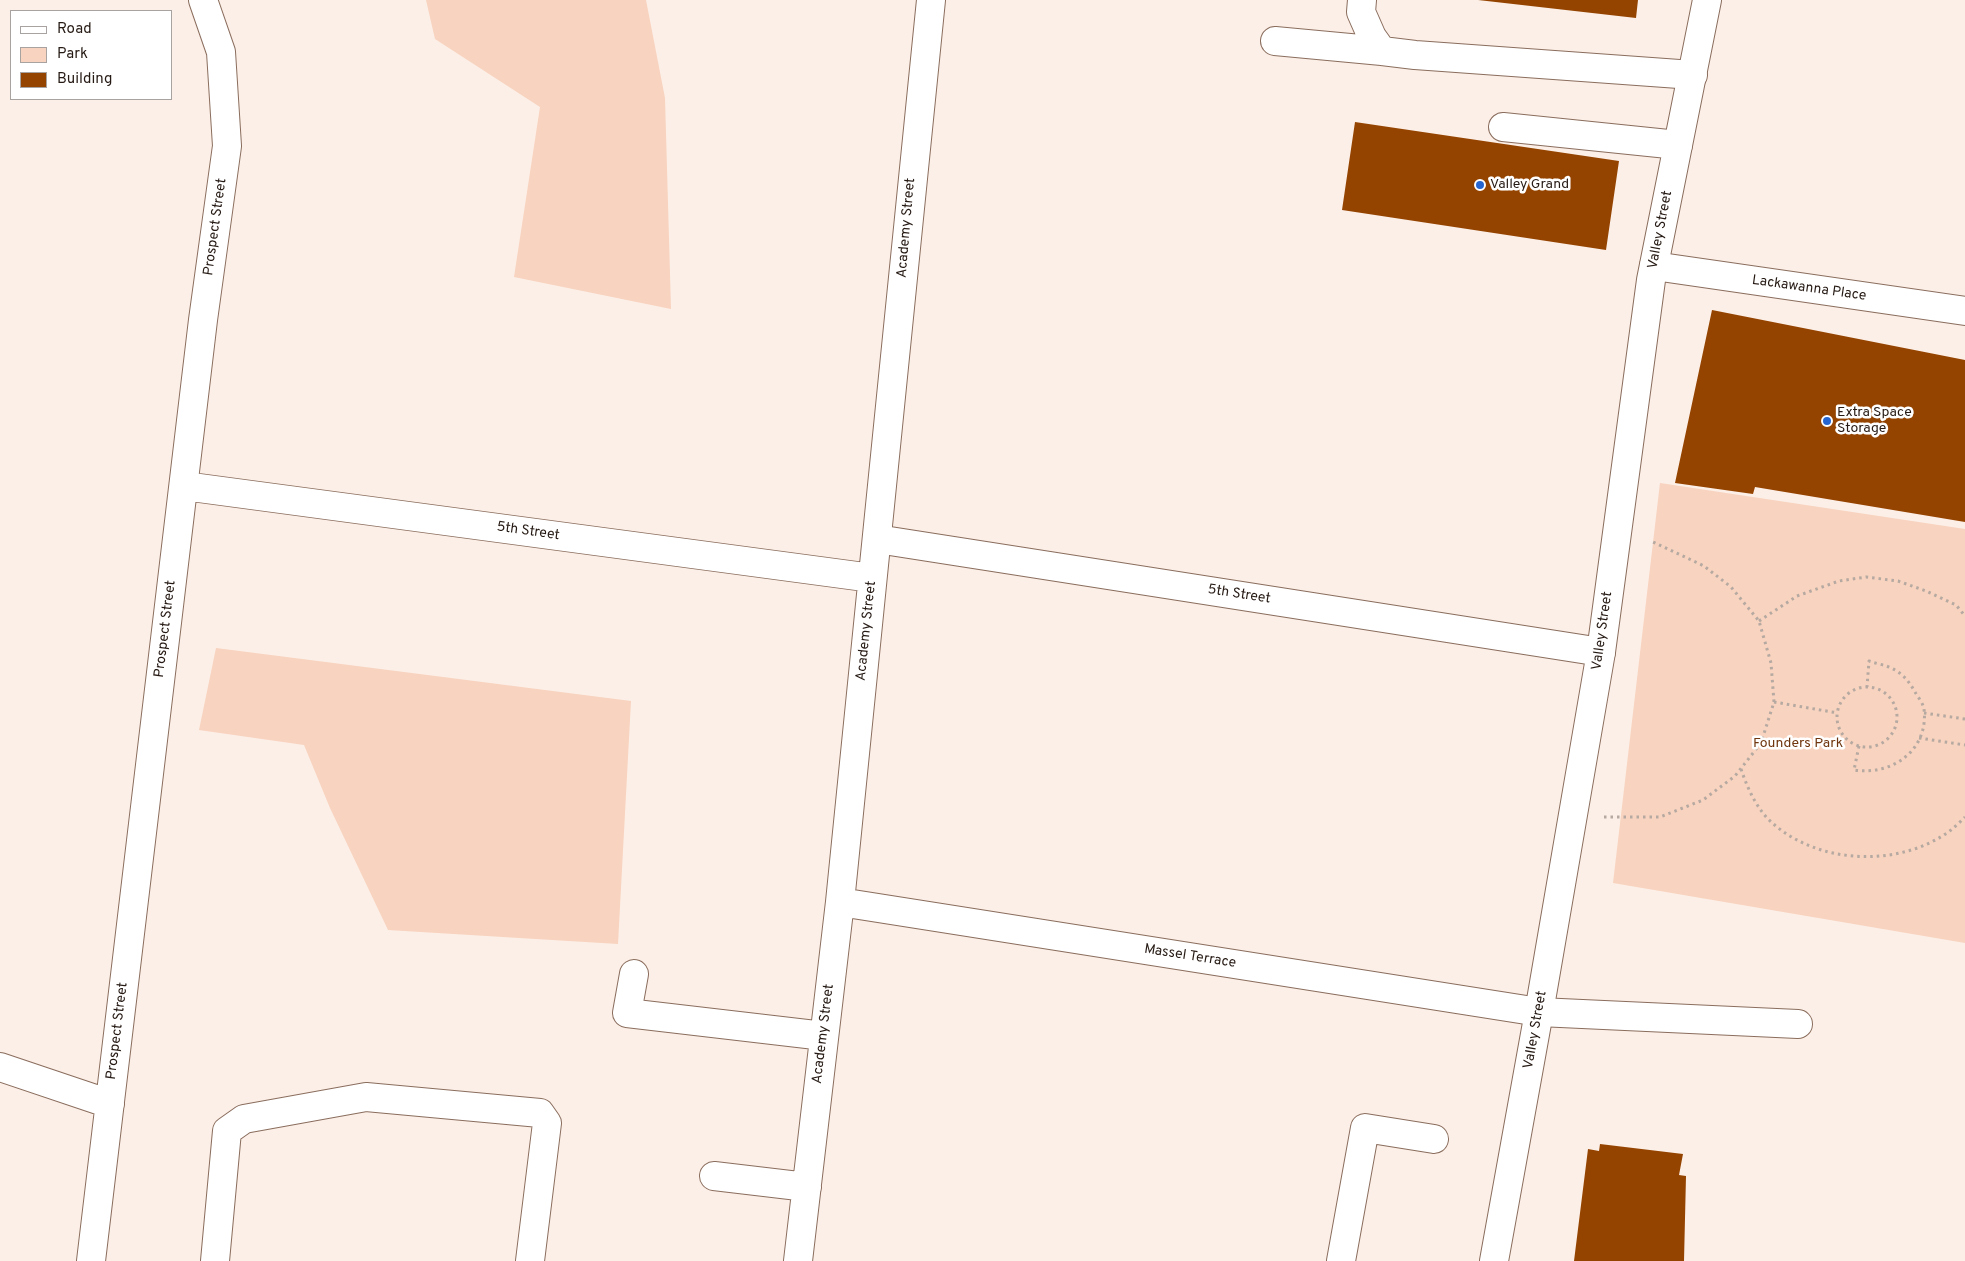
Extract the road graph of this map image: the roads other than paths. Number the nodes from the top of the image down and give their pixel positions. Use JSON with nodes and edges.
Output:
{"nodes":[{"id":1,"x":203,"y":0,"type":"edge"},
{"id":2,"x":931,"y":0,"type":"edge"},
{"id":3,"x":1362,"y":0,"type":"edge"},
{"id":4,"x":1707,"y":0,"type":"edge"},
{"id":5,"x":1275,"y":41,"type":"dead end"},
{"id":6,"x":1382,"y":51,"type":"junction"},
{"id":7,"x":1693,"y":75,"type":"junction"},
{"id":8,"x":1502,"y":127,"type":"dead end"},
{"id":9,"x":1678,"y":145,"type":"junction"},
{"id":10,"x":1654,"y":266,"type":"junction"},
{"id":11,"x":1965,"y":311,"type":"edge"},
{"id":12,"x":184,"y":486,"type":"junction"},
{"id":13,"x":878,"y":539,"type":"junction"},
{"id":14,"x":872,"y":578,"type":"junction"},
{"id":15,"x":1601,"y":652,"type":"junction"},
{"id":16,"x":840,"y":902,"type":"junction"},
{"id":17,"x":634,"y":974,"type":"dead end"},
{"id":18,"x":1540,"y":1012,"type":"junction"},
{"id":19,"x":1798,"y":1024,"type":"dead end"},
{"id":20,"x":824,"y":1036,"type":"junction"},
{"id":21,"x":0,"y":1068,"type":"edge"},
{"id":22,"x":110,"y":1104,"type":"junction"},
{"id":23,"x":1434,"y":1139,"type":"dead end"},
{"id":24,"x":714,"y":1176,"type":"dead end"},
{"id":25,"x":806,"y":1187,"type":"junction"},
{"id":26,"x":91,"y":1261,"type":"edge"},
{"id":27,"x":215,"y":1261,"type":"edge"},
{"id":28,"x":530,"y":1261,"type":"edge"},
{"id":29,"x":798,"y":1261,"type":"edge"},
{"id":30,"x":1341,"y":1261,"type":"edge"},
{"id":31,"x":1494,"y":1261,"type":"edge"}],
"edges":[{"from":1,"to":12,"type":"street","name":"Prospect Street"},
{"from":2,"to":13,"type":"street","name":"Academy Street"},
{"from":3,"to":6,"type":"street"},
{"from":4,"to":7,"type":"street","name":"Valley Street"},
{"from":5,"to":6,"type":"street"},
{"from":6,"to":7,"type":"street"},
{"from":7,"to":9,"type":"street","name":"Valley Street"},
{"from":8,"to":9,"type":"street"},
{"from":9,"to":10,"type":"street","name":"Valley Street"},
{"from":10,"to":11,"type":"street","name":"Lackawanna Place"},
{"from":10,"to":15,"type":"street","name":"Valley Street"},
{"from":12,"to":14,"type":"street","name":"5th Street"},
{"from":12,"to":22,"type":"street","name":"Prospect Street"},
{"from":13,"to":14,"type":"street","name":"Academy Street"},
{"from":13,"to":15,"type":"street","name":"5th Street"},
{"from":14,"to":16,"type":"street","name":"Academy Street"},
{"from":15,"to":18,"type":"street","name":"Valley Street"},
{"from":16,"to":18,"type":"street","name":"Massel Terrace"},
{"from":16,"to":20,"type":"street","name":"Academy Street"},
{"from":17,"to":20,"type":"street"},
{"from":18,"to":19,"type":"street","name":"Massel Terrace"},
{"from":18,"to":31,"type":"street","name":"Valley Street"},
{"from":20,"to":25,"type":"street","name":"Academy Street"},
{"from":21,"to":22,"type":"street"},
{"from":22,"to":26,"type":"street","name":"Prospect Street"},
{"from":23,"to":30,"type":"street"},
{"from":24,"to":25,"type":"street"},
{"from":25,"to":29,"type":"street","name":"Academy Street"},
{"from":27,"to":28,"type":"street"}]}
